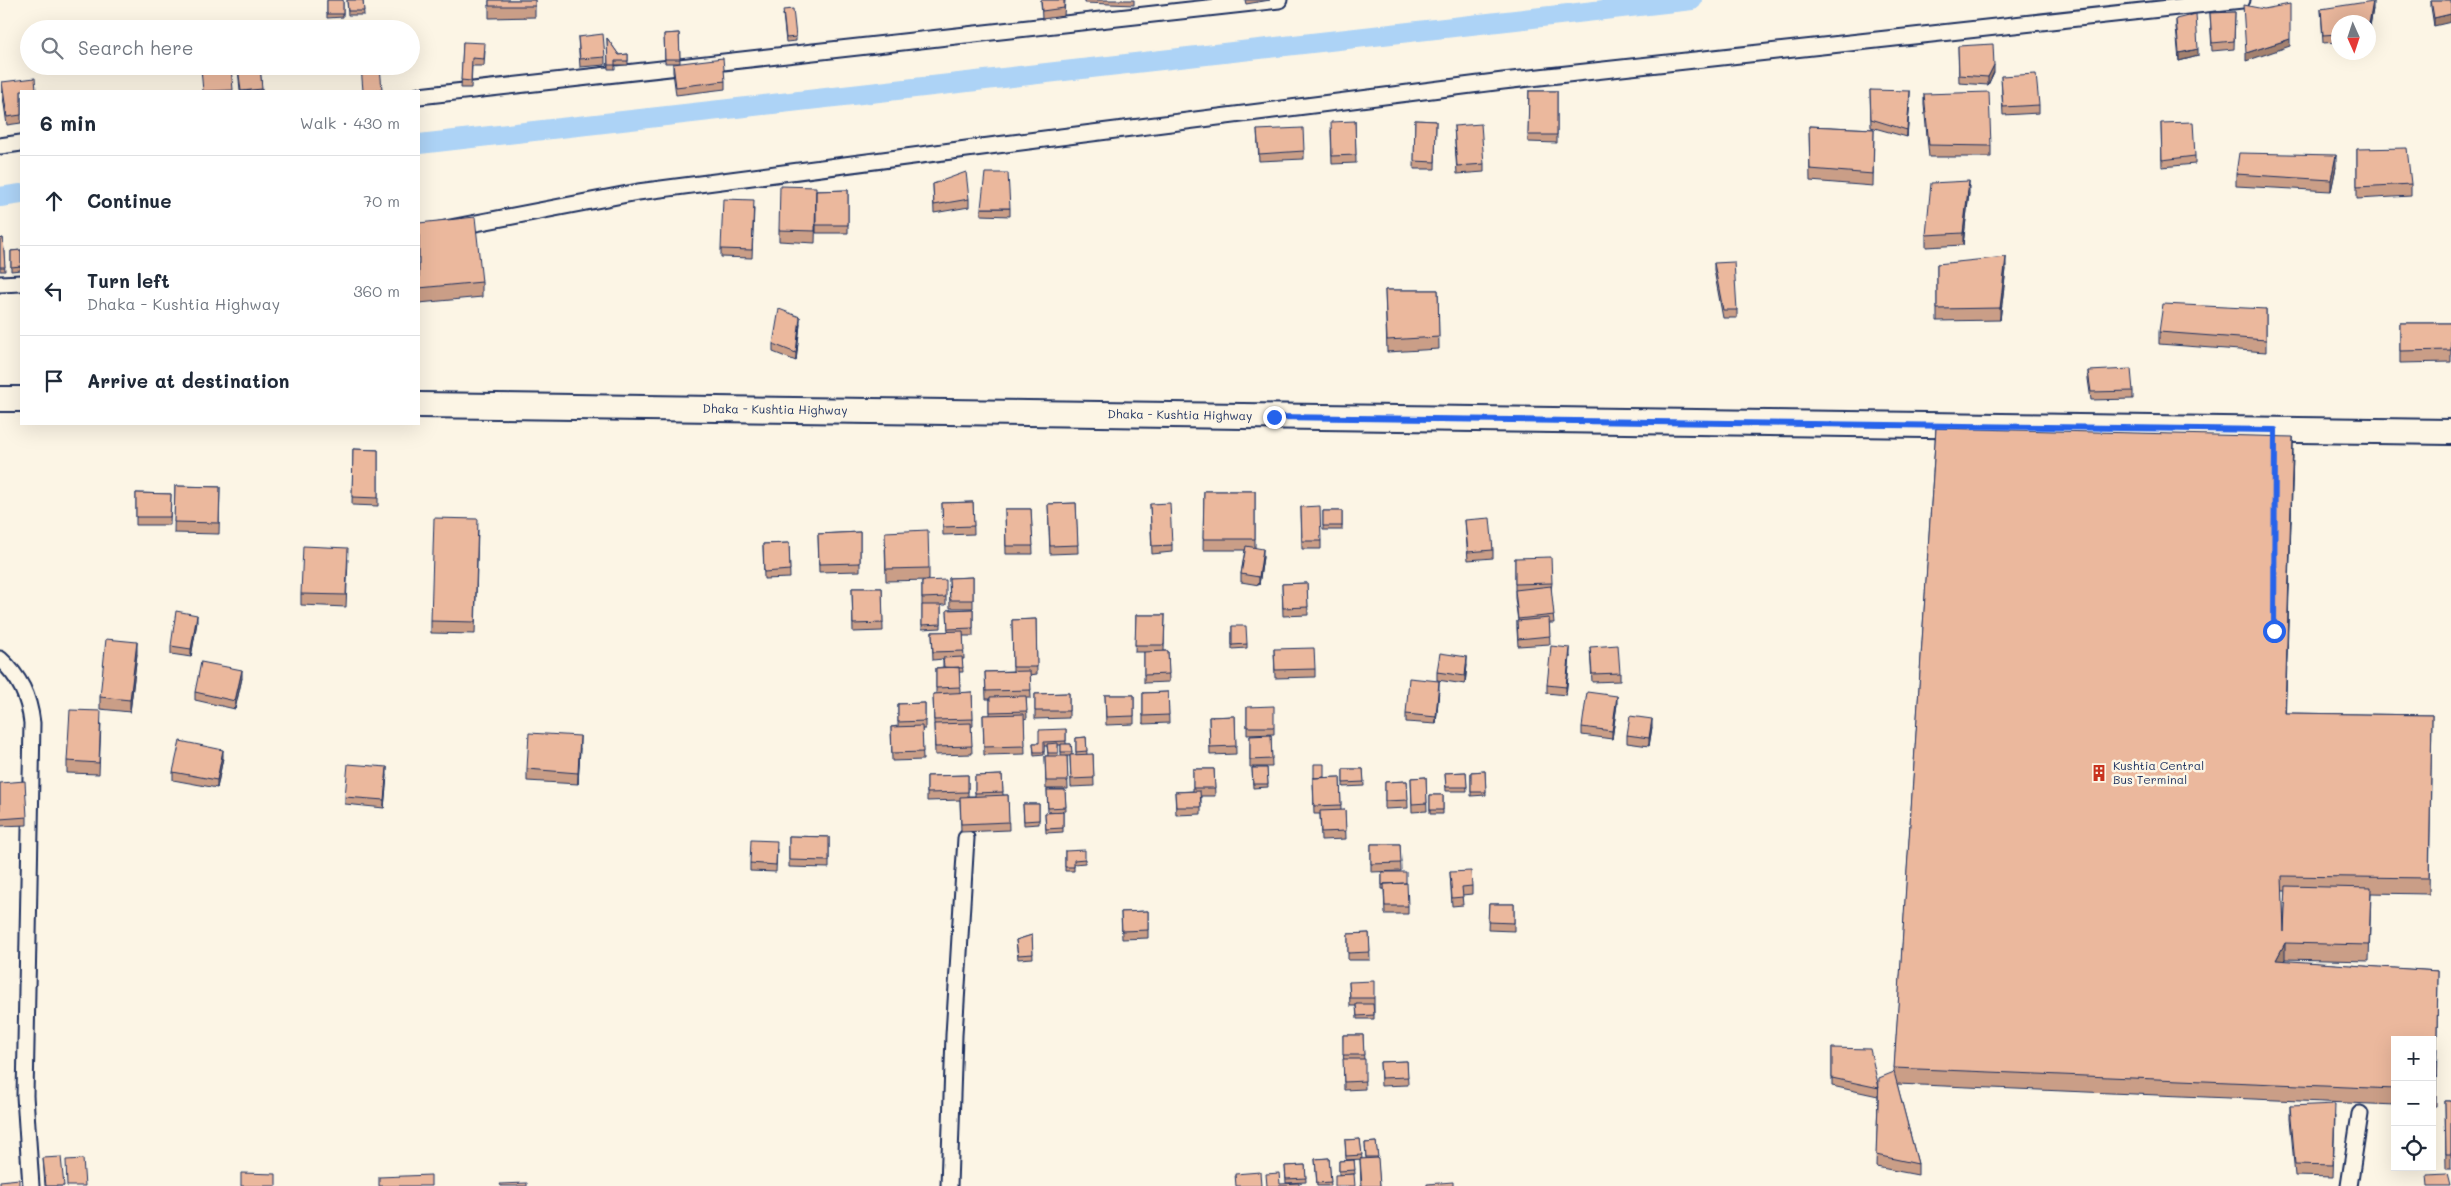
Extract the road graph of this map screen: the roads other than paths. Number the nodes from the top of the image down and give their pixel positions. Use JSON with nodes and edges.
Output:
{"nodes":[{"id":1,"x":1278,"y":0,"type":"edge"},
{"id":2,"x":2242,"y":0,"type":"edge"},
{"id":3,"x":420,"y":96,"type":"edge"},
{"id":4,"x":20,"y":143,"type":"edge"},
{"id":5,"x":0,"y":146,"type":"edge"},
{"id":6,"x":420,"y":234,"type":"edge"},
{"id":7,"x":20,"y":283,"type":"edge"},
{"id":8,"x":0,"y":284,"type":"edge"},
{"id":9,"x":0,"y":398,"type":"edge"},
{"id":10,"x":20,"y":399,"type":"edge"},
{"id":11,"x":420,"y":405,"type":"edge"},
{"id":12,"x":2451,"y":432,"type":"edge"},
{"id":13,"x":0,"y":659,"type":"edge"},
{"id":14,"x":966,"y":838,"type":"dead end"},
{"id":15,"x":2360,"y":1114,"type":"dead end"},
{"id":16,"x":31,"y":1186,"type":"edge"},
{"id":17,"x":949,"y":1186,"type":"edge"},
{"id":18,"x":2349,"y":1186,"type":"edge"}],
"edges":[{"from":1,"to":3,"type":"street"},
{"from":2,"to":6,"type":"street"},
{"from":4,"to":5,"type":"street"},
{"from":7,"to":8,"type":"street"},
{"from":9,"to":10,"type":"main road"},
{"from":11,"to":12,"type":"main road","name":"Dhaka - Kushtia Highway"},
{"from":13,"to":16,"type":"street"},
{"from":14,"to":17,"type":"street"},
{"from":15,"to":18,"type":"street"}]}
